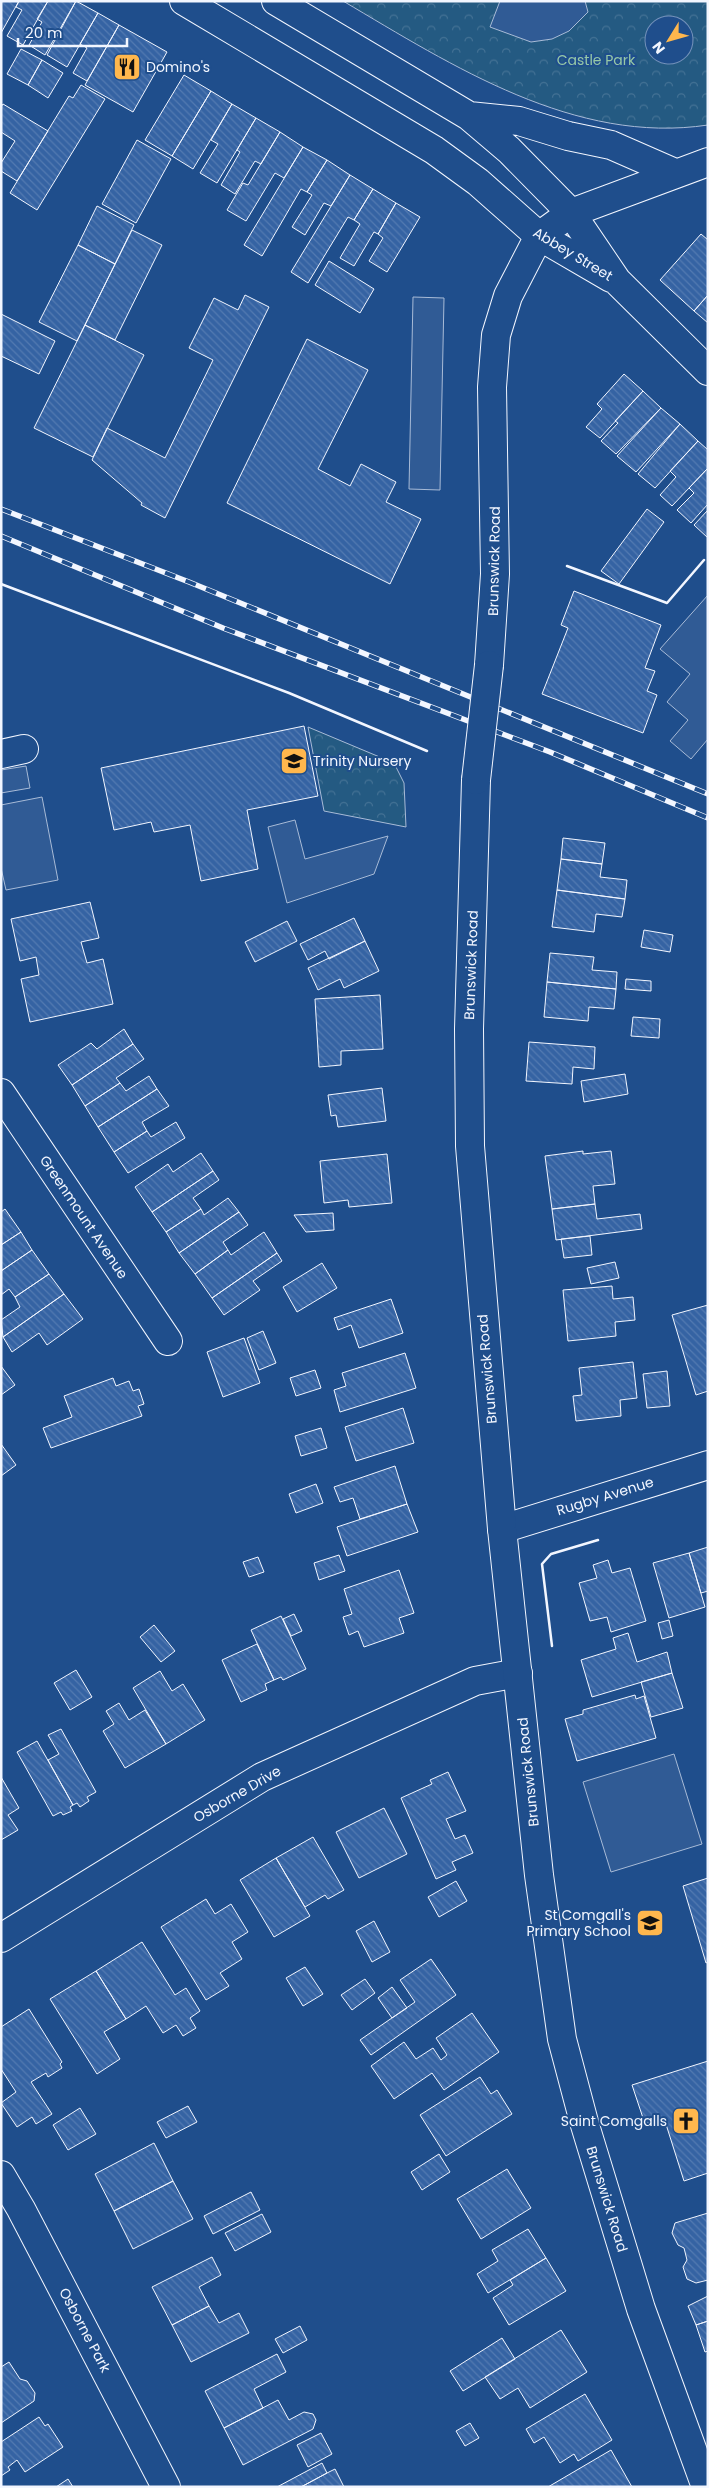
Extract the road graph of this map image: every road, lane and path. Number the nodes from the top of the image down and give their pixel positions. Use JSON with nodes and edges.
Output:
{"nodes":[{"id":1,"x":184,"y":1,"type":"edge"},
{"id":2,"x":276,"y":1,"type":"edge"},
{"id":3,"x":469,"y":116,"type":"junction"},
{"id":4,"x":708,"y":162,"type":"edge"},
{"id":5,"x":675,"y":173,"type":"junction"},
{"id":6,"x":572,"y":213,"type":"junction"},
{"id":7,"x":540,"y":236,"type":"junction"},
{"id":8,"x":617,"y":282,"type":"junction"},
{"id":9,"x":708,"y":371,"type":"edge"},
{"id":10,"x":1,"y":1092,"type":"edge"},
{"id":11,"x":168,"y":1341,"type":"dead end"},
{"id":12,"x":708,"y":1465,"type":"edge"},
{"id":13,"x":502,"y":1529,"type":"junction"},
{"id":14,"x":518,"y":1673,"type":"junction"},
{"id":15,"x":1,"y":1938,"type":"edge"},
{"id":16,"x":1,"y":2175,"type":"edge"},
{"id":17,"x":166,"y":2487,"type":"edge"},
{"id":18,"x":706,"y":2487,"type":"edge"}],
"edges":[{"from":1,"to":7,"type":"main road","name":"Abbey Street"},
{"from":2,"to":3,"type":"main road","name":"Abbey Street"},
{"from":3,"to":5,"type":"main road"},
{"from":3,"to":6,"type":"main road","name":"Abbey Street"},
{"from":4,"to":5,"type":"main road"},
{"from":5,"to":6,"type":"main road"},
{"from":6,"to":7,"type":"main road"},
{"from":6,"to":8,"type":"main road","name":"Abbey Street"},
{"from":7,"to":8,"type":"main road","name":"Abbey Street"},
{"from":7,"to":13,"type":"main road","name":"Brunswick Road","bridge":true},
{"from":8,"to":9,"type":"main road"},
{"from":10,"to":11,"type":"main road","name":"Greenmount Avenue"},
{"from":12,"to":13,"type":"main road","name":"Rugby Avenue"},
{"from":13,"to":14,"type":"main road","name":"Brunswick Road"},
{"from":14,"to":15,"type":"main road","name":"Osborne Drive"},
{"from":14,"to":18,"type":"main road","name":"Brunswick Road"},
{"from":16,"to":17,"type":"main road","name":"Osborne Park"}]}
